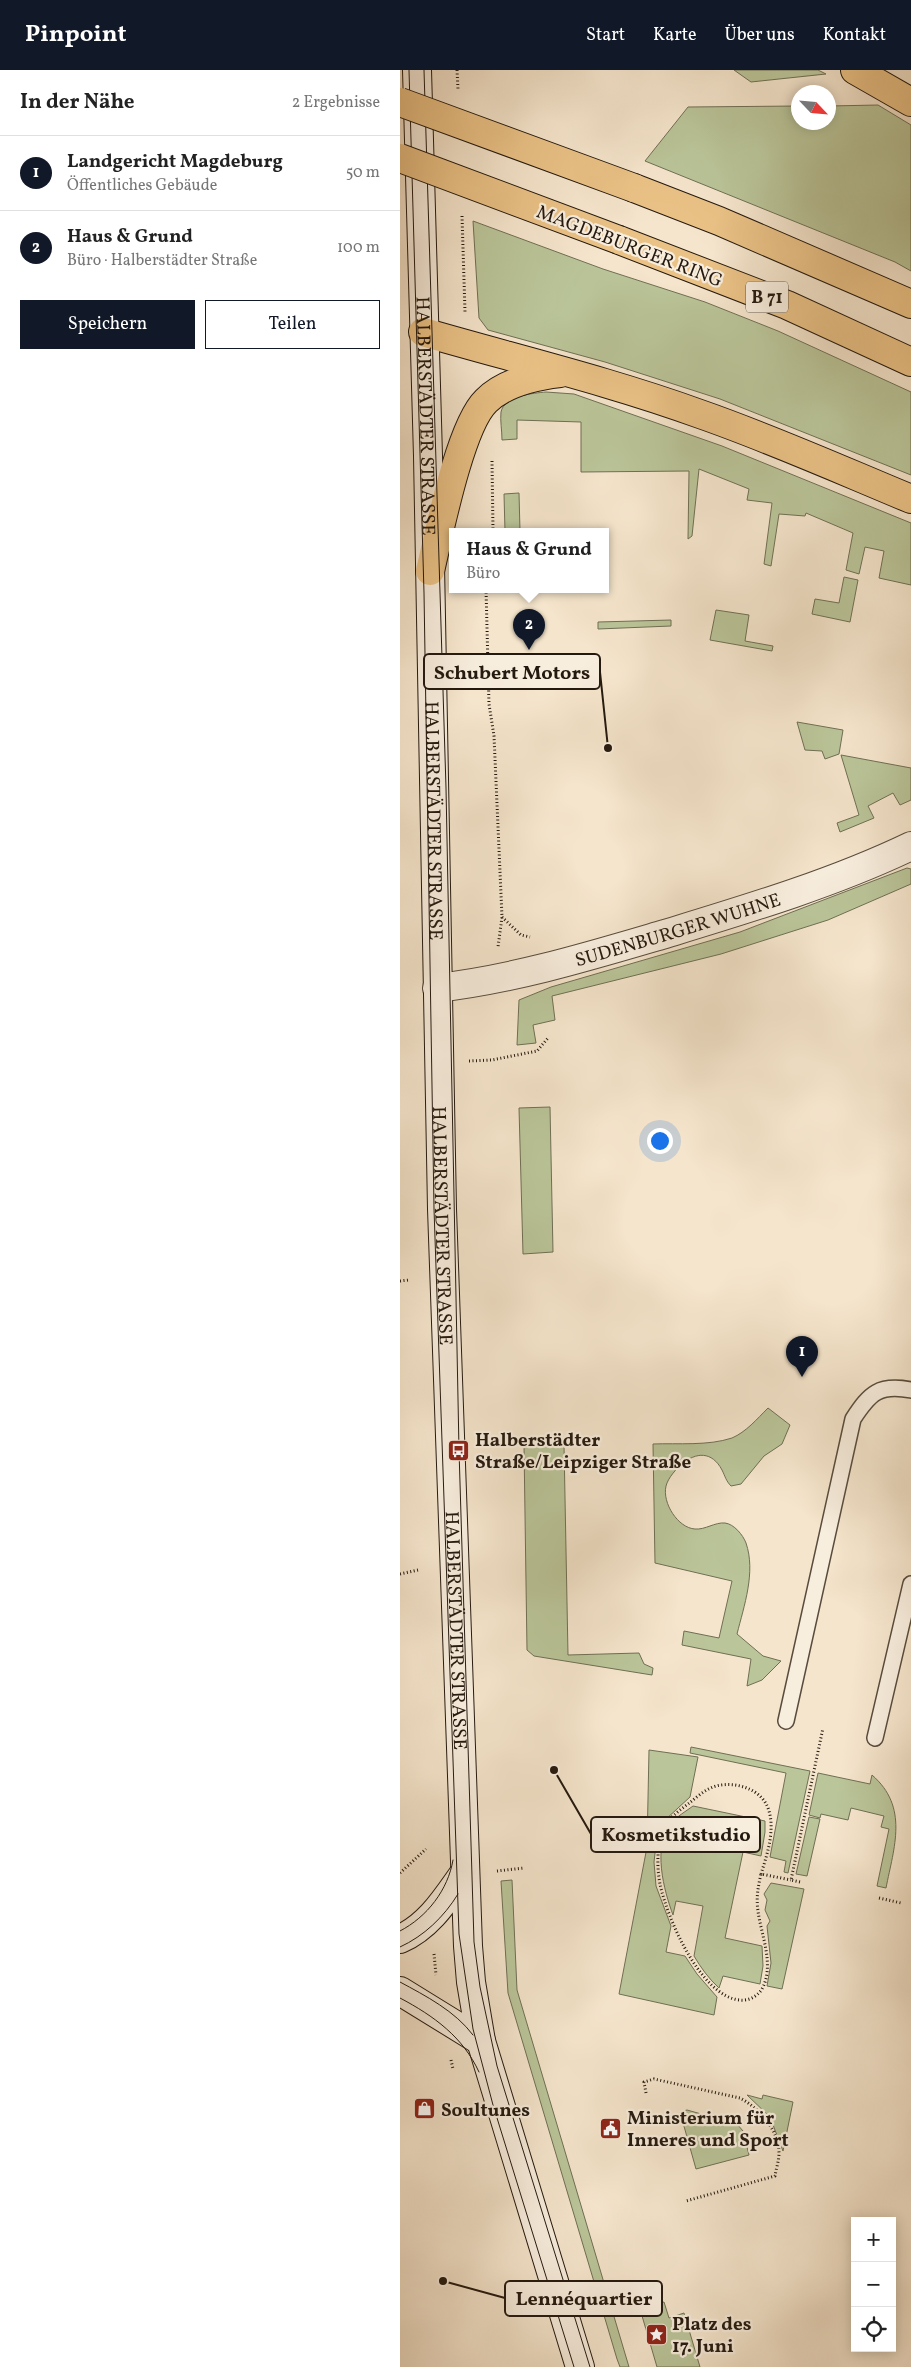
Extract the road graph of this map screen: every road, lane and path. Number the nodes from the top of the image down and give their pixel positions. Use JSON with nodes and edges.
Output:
{"nodes":[{"id":1,"x":416,"y":70,"type":"edge"},
{"id":2,"x":855,"y":70,"type":"edge"},
{"id":3,"x":400,"y":102,"type":"edge"},
{"id":4,"x":911,"y":102,"type":"edge"},
{"id":5,"x":400,"y":158,"type":"edge"},
{"id":6,"x":911,"y":304,"type":"edge"},
{"id":7,"x":423,"y":332,"type":"junction"},
{"id":8,"x":911,"y":362,"type":"edge"},
{"id":9,"x":570,"y":372,"type":"junction"},
{"id":10,"x":492,"y":457,"type":"dead end"},
{"id":11,"x":911,"y":499,"type":"edge"},
{"id":12,"x":493,"y":528,"type":"edge"},
{"id":13,"x":430,"y":571,"type":"junction"},
{"id":14,"x":486,"y":593,"type":"edge"},
{"id":15,"x":911,"y":846,"type":"edge"},
{"id":16,"x":500,"y":928,"type":"dead end"},
{"id":17,"x":437,"y":988,"type":"junction"},
{"id":18,"x":548,"y":1038,"type":"dead end"},
{"id":19,"x":492,"y":1060,"type":"dead end"},
{"id":20,"x":409,"y":1280,"type":"dead end"},
{"id":21,"x":400,"y":1281,"type":"edge"},
{"id":22,"x":911,"y":1390,"type":"edge"},
{"id":23,"x":418,"y":1570,"type":"dead end"},
{"id":24,"x":400,"y":1574,"type":"edge"},
{"id":25,"x":911,"y":1584,"type":"edge"},
{"id":26,"x":786,"y":1721,"type":"dead end"},
{"id":27,"x":823,"y":1728,"type":"dead end"},
{"id":28,"x":875,"y":1738,"type":"dead end"},
{"id":29,"x":426,"y":1849,"type":"dead end"},
{"id":30,"x":524,"y":1868,"type":"dead end"},
{"id":31,"x":501,"y":1870,"type":"dead end"},
{"id":32,"x":465,"y":1872,"type":"junction"},
{"id":33,"x":400,"y":1873,"type":"edge"},
{"id":34,"x":761,"y":1874,"type":"junction"},
{"id":35,"x":791,"y":1880,"type":"junction"},
{"id":36,"x":800,"y":1882,"type":"dead end"},
{"id":37,"x":879,"y":1898,"type":"dead end"},
{"id":38,"x":901,"y":1903,"type":"dead end"},
{"id":39,"x":400,"y":1939,"type":"edge"},
{"id":40,"x":400,"y":1991,"type":"edge"},
{"id":41,"x":481,"y":2041,"type":"junction"},
{"id":42,"x":646,"y":2093,"type":"dead end"},
{"id":43,"x":686,"y":2201,"type":"dead end"},
{"id":44,"x":580,"y":2367,"type":"edge"}],
"edges":[{"from":1,"to":7,"type":"main road","name":"HALBERSTÄDTER STRASSE"},
{"from":2,"to":4,"type":"highway"},
{"from":3,"to":6,"type":"highway","bridge":true},
{"from":5,"to":8,"type":"highway","name":"MAGDEBURGER RING","number":"B 71","bridge":true},
{"from":7,"to":9,"type":"highway"},
{"from":7,"to":13,"type":"main road","name":"HALBERSTÄDTER STRASSE"},
{"from":9,"to":11,"type":"highway"},
{"from":9,"to":13,"type":"highway"},
{"from":10,"to":12,"type":"path"},
{"from":13,"to":17,"type":"main road","name":"HALBERSTÄDTER STRASSE"},
{"from":14,"to":16,"type":"path"},
{"from":15,"to":17,"type":"main road","name":"SUDENBURGER WUHNE"},
{"from":17,"to":32,"type":"main road","name":"HALBERSTÄDTER STRASSE"},
{"from":18,"to":19,"type":"path"},
{"from":20,"to":21,"type":"path"},
{"from":22,"to":26,"type":"lane"},
{"from":23,"to":24,"type":"path"},
{"from":25,"to":28,"type":"lane"},
{"from":27,"to":35,"type":"path"},
{"from":29,"to":33,"type":"path"},
{"from":30,"to":31,"type":"path"},
{"from":32,"to":39,"type":"main road"},
{"from":32,"to":41,"type":"main road","name":"HALBERSTÄDTER STRASSE"},
{"from":34,"to":34,"type":"path"},
{"from":34,"to":35,"type":"path"},
{"from":35,"to":36,"type":"path"},
{"from":37,"to":38,"type":"path"},
{"from":40,"to":41,"type":"main road"},
{"from":41,"to":44,"type":"main road","name":"HALBERSTÄDTER STRASSE"},
{"from":42,"to":43,"type":"path"}]}
